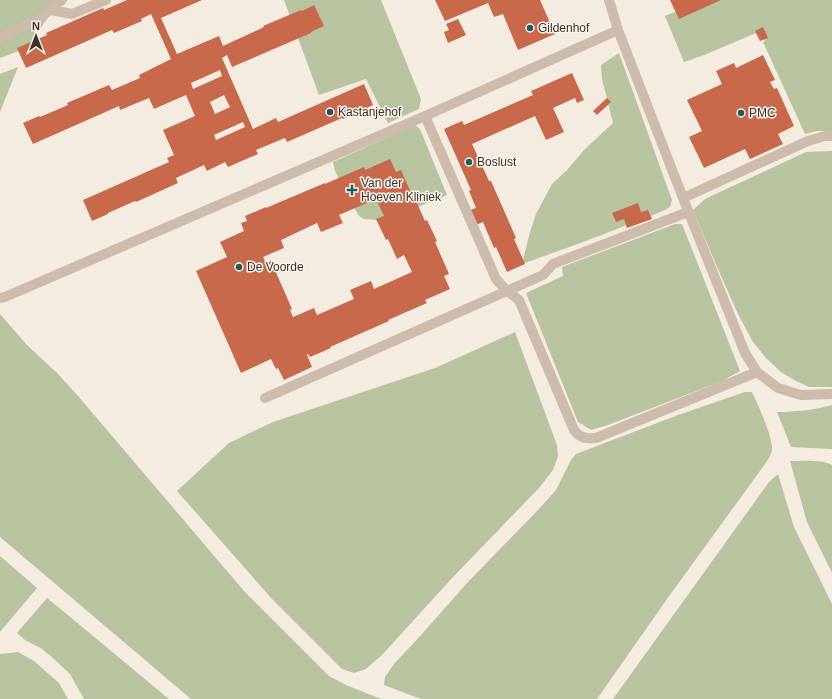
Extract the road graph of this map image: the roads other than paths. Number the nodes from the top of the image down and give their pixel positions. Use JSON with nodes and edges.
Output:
{"nodes":[{"id":1,"x":62,"y":0,"type":"edge"},
{"id":2,"x":106,"y":0,"type":"edge"},
{"id":3,"x":610,"y":0,"type":"edge"},
{"id":4,"x":51,"y":10,"type":"junction"},
{"id":5,"x":618,"y":30,"type":"junction"},
{"id":6,"x":0,"y":38,"type":"edge"},
{"id":7,"x":425,"y":116,"type":"junction"},
{"id":8,"x":832,"y":136,"type":"edge"},
{"id":9,"x":683,"y":198,"type":"junction"},
{"id":10,"x":688,"y":212,"type":"junction"},
{"id":11,"x":507,"y":291,"type":"junction"},
{"id":12,"x":0,"y":298,"type":"edge"},
{"id":13,"x":758,"y":372,"type":"junction"},
{"id":14,"x":832,"y":394,"type":"edge"},
{"id":15,"x":265,"y":398,"type":"dead end"}],
"edges":[{"from":1,"to":4,"type":"street"},
{"from":2,"to":4,"type":"street"},
{"from":3,"to":5,"type":"street"},
{"from":4,"to":6,"type":"street"},
{"from":5,"to":7,"type":"street"},
{"from":5,"to":9,"type":"street"},
{"from":7,"to":11,"type":"street"},
{"from":7,"to":12,"type":"street"},
{"from":8,"to":9,"type":"street"},
{"from":9,"to":10,"type":"street"},
{"from":10,"to":11,"type":"street"},
{"from":10,"to":13,"type":"street"},
{"from":11,"to":13,"type":"street"},
{"from":11,"to":15,"type":"street"},
{"from":13,"to":14,"type":"street"}]}
